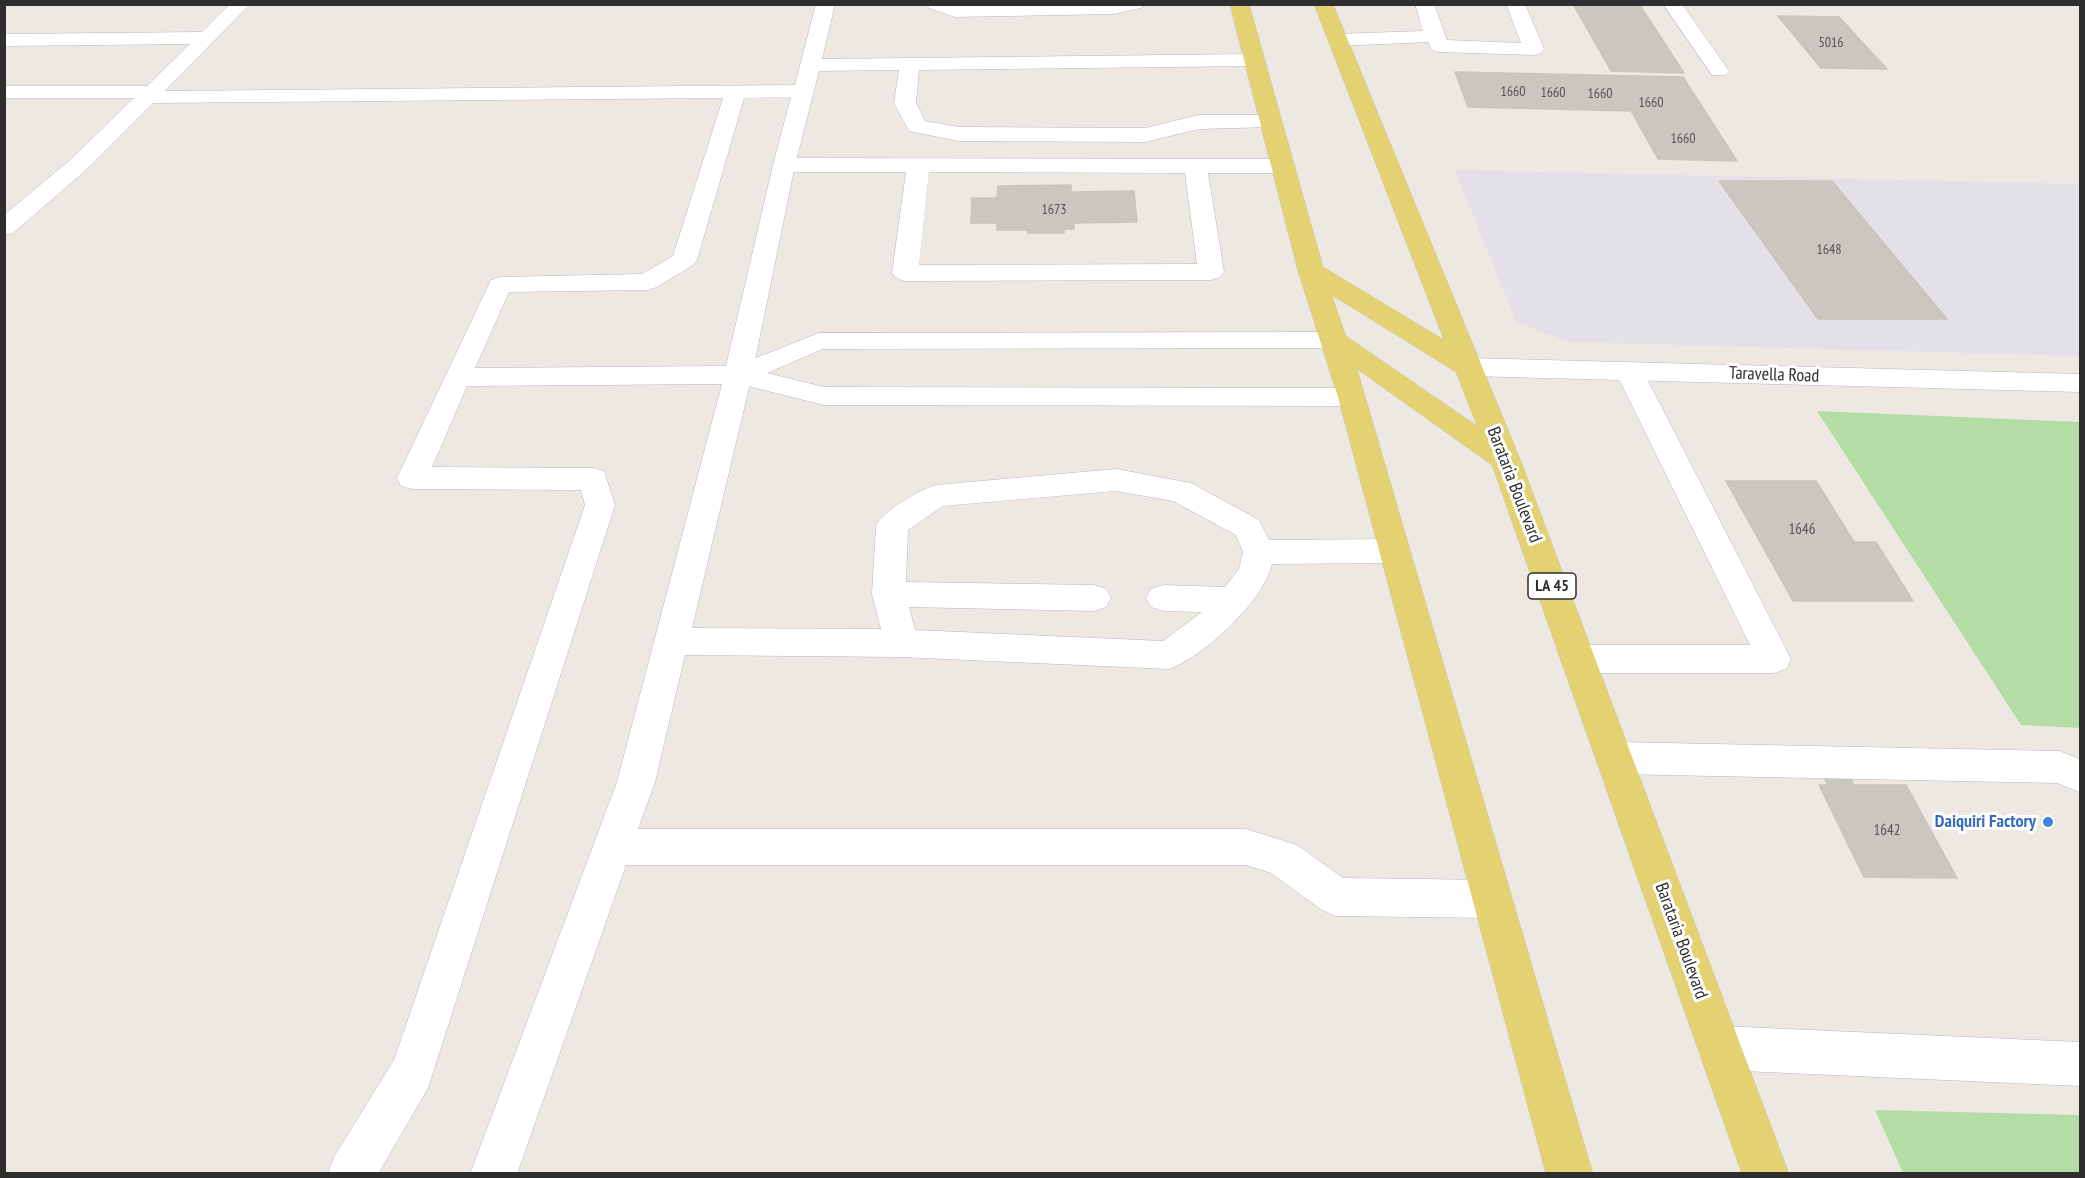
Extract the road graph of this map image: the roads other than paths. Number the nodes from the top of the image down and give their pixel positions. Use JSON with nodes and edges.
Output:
{"nodes":[{"id":1,"x":241,"y":4,"type":"edge"},
{"id":2,"x":826,"y":4,"type":"edge"},
{"id":3,"x":936,"y":4,"type":"edge"},
{"id":4,"x":1134,"y":4,"type":"edge"},
{"id":5,"x":1239,"y":4,"type":"edge"},
{"id":6,"x":1323,"y":4,"type":"edge"},
{"id":7,"x":1424,"y":4,"type":"edge"},
{"id":8,"x":1515,"y":4,"type":"edge"},
{"id":9,"x":1672,"y":4,"type":"edge"},
{"id":10,"x":1435,"y":36,"type":"junction"},
{"id":11,"x":207,"y":38,"type":"junction"},
{"id":12,"x":4,"y":40,"type":"edge"},
{"id":13,"x":1338,"y":40,"type":"junction"},
{"id":14,"x":1254,"y":60,"type":"junction"},
{"id":15,"x":910,"y":64,"type":"junction"},
{"id":16,"x":1719,"y":70,"type":"dead end"},
{"id":17,"x":807,"y":78,"type":"junction"},
{"id":18,"x":4,"y":92,"type":"edge"},
{"id":19,"x":735,"y":92,"type":"junction"},
{"id":20,"x":150,"y":95,"type":"junction"},
{"id":21,"x":1271,"y":121,"type":"junction"},
{"id":22,"x":784,"y":165,"type":"junction"},
{"id":23,"x":1195,"y":165,"type":"junction"},
{"id":24,"x":918,"y":166,"type":"junction"},
{"id":25,"x":1282,"y":166,"type":"junction"},
{"id":26,"x":4,"y":228,"type":"edge"},
{"id":27,"x":1311,"y":271,"type":"junction"},
{"id":28,"x":1333,"y":339,"type":"junction"},
{"id":29,"x":1468,"y":367,"type":"junction"},
{"id":30,"x":1629,"y":371,"type":"junction"},
{"id":31,"x":738,"y":375,"type":"junction"},
{"id":32,"x":457,"y":376,"type":"junction"},
{"id":33,"x":2080,"y":383,"type":"edge"},
{"id":34,"x":1352,"y":397,"type":"junction"},
{"id":35,"x":1505,"y":459,"type":"junction"},
{"id":36,"x":1395,"y":551,"type":"junction"},
{"id":37,"x":1260,"y":552,"type":"junction"},
{"id":38,"x":890,"y":594,"type":"junction"},
{"id":39,"x":1094,"y":598,"type":"dead end"},
{"id":40,"x":1163,"y":598,"type":"dead end"},
{"id":41,"x":1233,"y":600,"type":"junction"},
{"id":42,"x":672,"y":641,"type":"junction"},
{"id":43,"x":901,"y":643,"type":"junction"},
{"id":44,"x":1578,"y":659,"type":"junction"},
{"id":45,"x":1615,"y":758,"type":"junction"},
{"id":46,"x":2080,"y":776,"type":"edge"},
{"id":47,"x":612,"y":847,"type":"junction"},
{"id":48,"x":1493,"y":898,"type":"junction"},
{"id":49,"x":1720,"y":1048,"type":"junction"},
{"id":50,"x":2080,"y":1064,"type":"edge"},
{"id":51,"x":351,"y":1173,"type":"edge"},
{"id":52,"x":493,"y":1173,"type":"edge"},
{"id":53,"x":1570,"y":1173,"type":"edge"},
{"id":54,"x":1766,"y":1173,"type":"edge"}],
"edges":[{"from":1,"to":11,"type":"street"},
{"from":2,"to":17,"type":"street"},
{"from":3,"to":4,"type":"street"},
{"from":5,"to":14,"type":"main road"},
{"from":6,"to":13,"type":"main road","name":"Barataria Boulevard","number":"LA 45"},
{"from":7,"to":10,"type":"street"},
{"from":8,"to":10,"type":"street"},
{"from":9,"to":16,"type":"street"},
{"from":10,"to":13,"type":"street"},
{"from":11,"to":12,"type":"street"},
{"from":11,"to":20,"type":"street"},
{"from":13,"to":29,"type":"main road","name":"Barataria Boulevard","number":"LA 45"},
{"from":14,"to":15,"type":"street"},
{"from":14,"to":21,"type":"main road"},
{"from":15,"to":17,"type":"street"},
{"from":15,"to":21,"type":"street"},
{"from":17,"to":19,"type":"street"},
{"from":17,"to":22,"type":"street"},
{"from":18,"to":20,"type":"street"},
{"from":19,"to":20,"type":"street"},
{"from":19,"to":32,"type":"street"},
{"from":20,"to":26,"type":"street"},
{"from":21,"to":25,"type":"main road"},
{"from":22,"to":24,"type":"street"},
{"from":22,"to":31,"type":"street"},
{"from":23,"to":24,"type":"street"},
{"from":23,"to":24,"type":"street"},
{"from":23,"to":25,"type":"street"},
{"from":25,"to":27,"type":"main road"},
{"from":27,"to":28,"type":"main road"},
{"from":27,"to":29,"type":"main road"},
{"from":28,"to":31,"type":"street"},
{"from":28,"to":34,"type":"main road"},
{"from":28,"to":35,"type":"main road"},
{"from":29,"to":30,"type":"street","name":"Taravella Road"},
{"from":29,"to":35,"type":"main road","name":"Barataria Boulevard","number":"LA 45"},
{"from":30,"to":33,"type":"street","name":"Taravella Road"},
{"from":30,"to":44,"type":"street"},
{"from":31,"to":32,"type":"street"},
{"from":31,"to":34,"type":"street"},
{"from":31,"to":42,"type":"street"},
{"from":32,"to":51,"type":"street"},
{"from":34,"to":36,"type":"main road"},
{"from":35,"to":44,"type":"main road","name":"Barataria Boulevard","number":"LA 45"},
{"from":36,"to":37,"type":"street"},
{"from":36,"to":48,"type":"main road"},
{"from":37,"to":38,"type":"street"},
{"from":37,"to":41,"type":"street"},
{"from":38,"to":39,"type":"street"},
{"from":38,"to":43,"type":"street"},
{"from":40,"to":41,"type":"street"},
{"from":41,"to":43,"type":"street"},
{"from":42,"to":43,"type":"street"},
{"from":42,"to":47,"type":"street"},
{"from":44,"to":45,"type":"main road","name":"Barataria Boulevard","number":"LA 45"},
{"from":45,"to":46,"type":"street"},
{"from":45,"to":49,"type":"main road","name":"Barataria Boulevard","number":"LA 45"},
{"from":47,"to":48,"type":"street"},
{"from":47,"to":52,"type":"street"},
{"from":48,"to":53,"type":"main road"},
{"from":49,"to":50,"type":"street"},
{"from":49,"to":54,"type":"main road","name":"Barataria Boulevard","number":"LA 45"}]}
